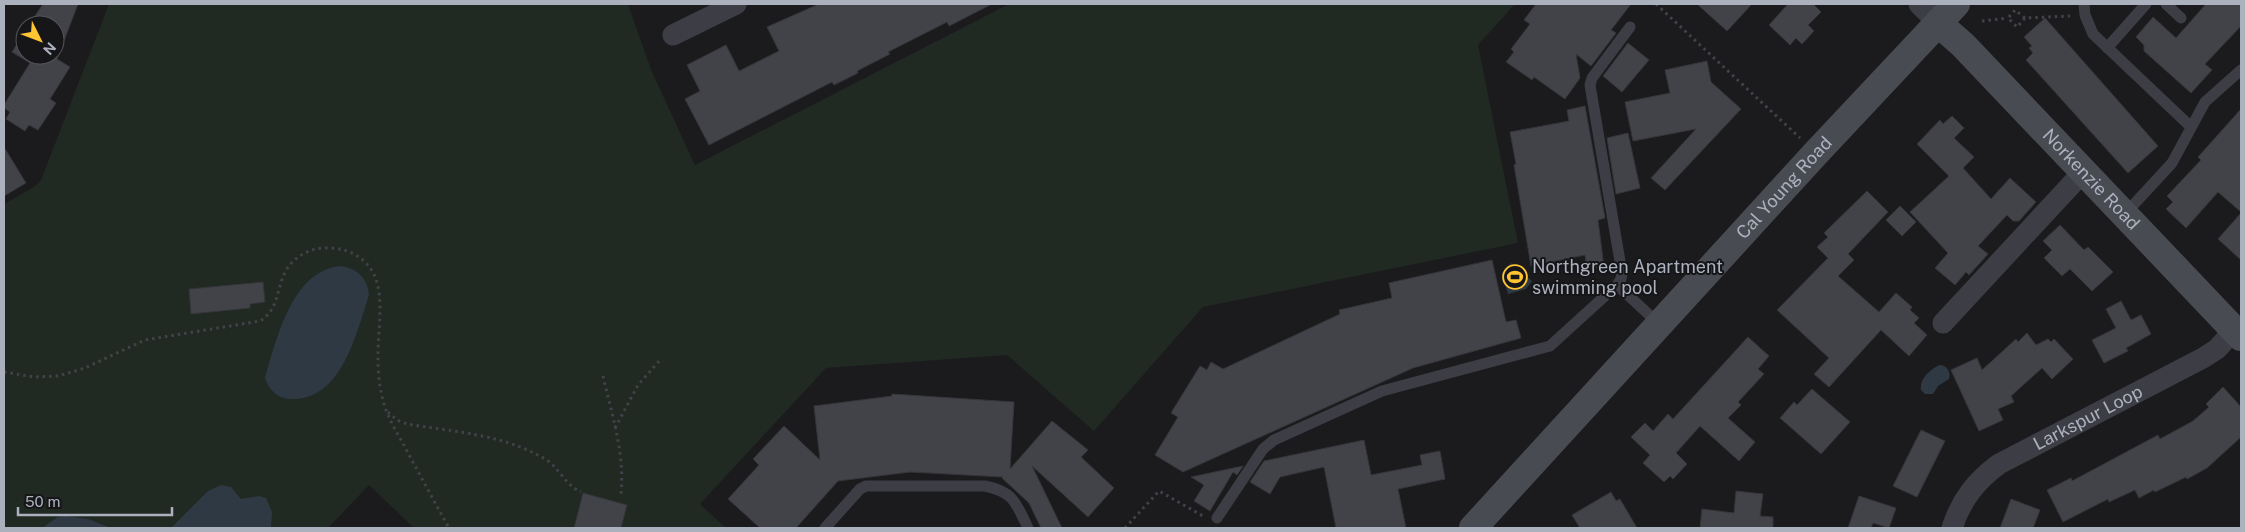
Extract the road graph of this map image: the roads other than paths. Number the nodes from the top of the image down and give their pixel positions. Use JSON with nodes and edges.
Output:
{"nodes":[{"id":1,"x":736,"y":4,"type":"edge"},
{"id":2,"x":1919,"y":4,"type":"edge"},
{"id":3,"x":2146,"y":4,"type":"edge"},
{"id":4,"x":2166,"y":4,"type":"edge"},
{"id":5,"x":2085,"y":9,"type":"edge"},
{"id":6,"x":1947,"y":13,"type":"edge"},
{"id":7,"x":2181,"y":18,"type":"dead end"},
{"id":8,"x":1630,"y":28,"type":"dead end"},
{"id":9,"x":673,"y":36,"type":"dead end"},
{"id":10,"x":2107,"y":48,"type":"junction"},
{"id":11,"x":2241,"y":70,"type":"edge"},
{"id":12,"x":2191,"y":127,"type":"junction"},
{"id":13,"x":2084,"y":171,"type":"junction"},
{"id":14,"x":2125,"y":214,"type":"junction"},
{"id":15,"x":1617,"y":285,"type":"junction"},
{"id":16,"x":1944,"y":323,"type":"dead end"},
{"id":17,"x":1659,"y":324,"type":"junction"},
{"id":18,"x":2239,"y":330,"type":"edge"},
{"id":19,"x":1212,"y":518,"type":"road end"},
{"id":20,"x":825,"y":528,"type":"edge"},
{"id":21,"x":1028,"y":528,"type":"edge"},
{"id":22,"x":1473,"y":528,"type":"edge"},
{"id":23,"x":1952,"y":528,"type":"edge"}],
"edges":[{"from":1,"to":9,"type":"street"},
{"from":2,"to":6,"type":"street"},
{"from":3,"to":10,"type":"lane"},
{"from":4,"to":7,"type":"lane"},
{"from":5,"to":10,"type":"lane"},
{"from":6,"to":13,"type":"main road","name":"Norkenzie Road"},
{"from":6,"to":17,"type":"main road","name":"Cal Young Road"},
{"from":8,"to":15,"type":"lane"},
{"from":10,"to":12,"type":"lane"},
{"from":11,"to":12,"type":"lane"},
{"from":12,"to":14,"type":"lane"},
{"from":13,"to":14,"type":"main road","name":"Norkenzie Road"},
{"from":13,"to":16,"type":"street"},
{"from":14,"to":18,"type":"main road","name":"Norkenzie Road"},
{"from":15,"to":17,"type":"lane"},
{"from":15,"to":19,"type":"lane"},
{"from":17,"to":22,"type":"main road","name":"Cal Young Road"},
{"from":18,"to":23,"type":"street","name":"Larkspur Loop"},
{"from":20,"to":21,"type":"lane"}]}
